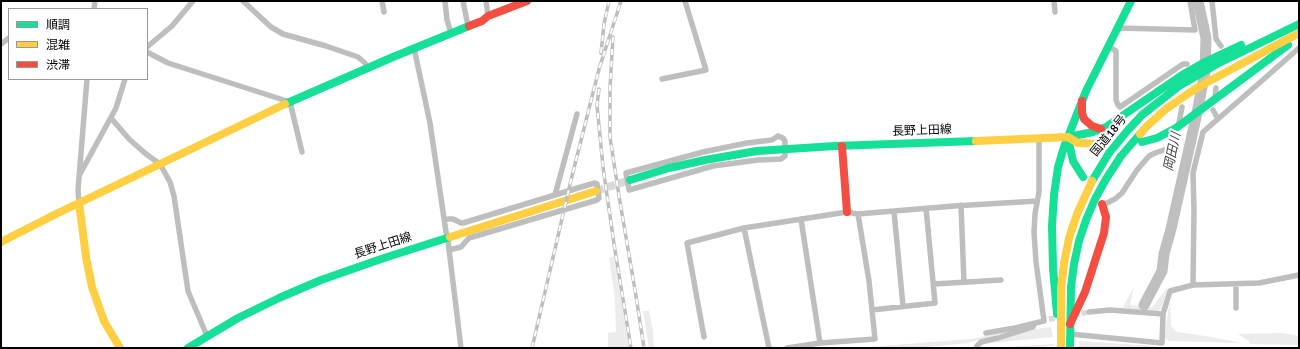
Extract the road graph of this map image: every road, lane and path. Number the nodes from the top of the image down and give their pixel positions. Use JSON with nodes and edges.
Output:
{"nodes":[{"id":1,"x":193,"y":1,"type":"edge"},
{"id":2,"x":243,"y":1,"type":"edge"},
{"id":3,"x":382,"y":1,"type":"edge"},
{"id":4,"x":445,"y":1,"type":"edge"},
{"id":5,"x":464,"y":1,"type":"edge"},
{"id":6,"x":486,"y":1,"type":"edge"},
{"id":7,"x":527,"y":1,"type":"edge"},
{"id":8,"x":684,"y":1,"type":"edge"},
{"id":9,"x":1054,"y":1,"type":"edge"},
{"id":10,"x":1132,"y":1,"type":"edge"},
{"id":11,"x":1190,"y":1,"type":"edge"},
{"id":12,"x":1212,"y":1,"type":"edge"},
{"id":13,"x":384,"y":12,"type":"dead end"},
{"id":14,"x":1055,"y":12,"type":"dead end"},
{"id":15,"x":488,"y":16,"type":"junction"},
{"id":16,"x":1298,"y":24,"type":"edge"},
{"id":17,"x":468,"y":26,"type":"junction"},
{"id":18,"x":1118,"y":28,"type":"junction"},
{"id":19,"x":451,"y":33,"type":"junction"},
{"id":20,"x":1299,"y":35,"type":"edge"},
{"id":21,"x":148,"y":46,"type":"edge"},
{"id":22,"x":1222,"y":46,"type":"dead end"},
{"id":23,"x":1108,"y":47,"type":"junction"},
{"id":24,"x":414,"y":48,"type":"junction"},
{"id":25,"x":1299,"y":48,"type":"edge"},
{"id":26,"x":148,"y":53,"type":"edge"},
{"id":27,"x":1217,"y":60,"type":"junction"},
{"id":28,"x":1188,"y":68,"type":"junction"},
{"id":29,"x":367,"y":69,"type":"junction"},
{"id":30,"x":662,"y":79,"type":"dead end"},
{"id":31,"x":87,"y":80,"type":"edge"},
{"id":32,"x":125,"y":80,"type":"edge"},
{"id":33,"x":1216,"y":88,"type":"dead end"},
{"id":34,"x":1082,"y":101,"type":"junction"},
{"id":35,"x":290,"y":102,"type":"junction"},
{"id":36,"x":1213,"y":103,"type":"junction"},
{"id":37,"x":1182,"y":107,"type":"dead end"},
{"id":38,"x":576,"y":114,"type":"dead end"},
{"id":39,"x":111,"y":118,"type":"junction"},
{"id":40,"x":1218,"y":119,"type":"junction"},
{"id":41,"x":1180,"y":124,"type":"junction"},
{"id":42,"x":1101,"y":129,"type":"junction"},
{"id":43,"x":1176,"y":136,"type":"dead end"},
{"id":44,"x":1068,"y":137,"type":"junction"},
{"id":45,"x":1039,"y":138,"type":"junction"},
{"id":46,"x":1142,"y":142,"type":"dead end"},
{"id":47,"x":1104,"y":144,"type":"dead end"},
{"id":48,"x":842,"y":146,"type":"junction"},
{"id":49,"x":785,"y":149,"type":"junction"},
{"id":50,"x":302,"y":152,"type":"dead end"},
{"id":51,"x":160,"y":164,"type":"junction"},
{"id":52,"x":79,"y":176,"type":"junction"},
{"id":53,"x":1084,"y":177,"type":"dead end"},
{"id":54,"x":630,"y":180,"type":"tunnel mouth"},
{"id":55,"x":596,"y":191,"type":"tunnel mouth"},
{"id":56,"x":555,"y":195,"type":"junction"},
{"id":57,"x":1037,"y":201,"type":"junction"},
{"id":58,"x":79,"y":203,"type":"junction"},
{"id":59,"x":1103,"y":204,"type":"joint"},
{"id":60,"x":961,"y":205,"type":"junction"},
{"id":61,"x":926,"y":208,"type":"junction"},
{"id":62,"x":894,"y":211,"type":"junction"},
{"id":63,"x":847,"y":212,"type":"junction"},
{"id":64,"x":858,"y":214,"type":"junction"},
{"id":65,"x":801,"y":219,"type":"junction"},
{"id":66,"x":445,"y":220,"type":"junction"},
{"id":67,"x":744,"y":228,"type":"junction"},
{"id":68,"x":448,"y":237,"type":"junction"},
{"id":69,"x":1,"y":242,"type":"edge"},
{"id":70,"x":449,"y":250,"type":"junction"},
{"id":71,"x":1299,"y":275,"type":"edge"},
{"id":72,"x":1001,"y":280,"type":"dead end"},
{"id":73,"x":964,"y":282,"type":"junction"},
{"id":74,"x":934,"y":284,"type":"junction"},
{"id":75,"x":1236,"y":284,"type":"junction"},
{"id":76,"x":1193,"y":285,"type":"junction"},
{"id":77,"x":903,"y":306,"type":"junction"},
{"id":78,"x":1236,"y":308,"type":"dead end"},
{"id":79,"x":872,"y":310,"type":"junction"},
{"id":80,"x":1089,"y":312,"type":"tunnel mouth"},
{"id":81,"x":1163,"y":314,"type":"junction"},
{"id":82,"x":1046,"y":320,"type":"junction"},
{"id":83,"x":1070,"y":325,"type":"junction"},
{"id":84,"x":986,"y":333,"type":"dead end"},
{"id":85,"x":1061,"y":333,"type":"junction"},
{"id":86,"x":207,"y":336,"type":"junction"},
{"id":87,"x":704,"y":337,"type":"dead end"},
{"id":88,"x":1070,"y":341,"type":"edge"},
{"id":89,"x":820,"y":343,"type":"junction"},
{"id":90,"x":977,"y":346,"type":"dead end"},
{"id":91,"x":1061,"y":346,"type":"edge"},
{"id":92,"x":120,"y":348,"type":"edge"},
{"id":93,"x":188,"y":348,"type":"edge"},
{"id":94,"x":461,"y":348,"type":"edge"},
{"id":95,"x":769,"y":348,"type":"edge"},
{"id":96,"x":787,"y":348,"type":"edge"}],
"edges":[{"from":1,"to":21,"type":"street"},
{"from":2,"to":29,"type":"street"},
{"from":3,"to":13,"type":"street"},
{"from":4,"to":19,"type":"street"},
{"from":5,"to":17,"type":"street"},
{"from":6,"to":15,"type":"street"},
{"from":7,"to":15,"type":"main road"},
{"from":8,"to":30,"type":"street"},
{"from":9,"to":14,"type":"street"},
{"from":10,"to":18,"type":"main road"},
{"from":11,"to":18,"type":"street"},
{"from":12,"to":22,"type":"street"},
{"from":15,"to":17,"type":"main road"},
{"from":16,"to":27,"type":"main road"},
{"from":17,"to":19,"type":"main road"},
{"from":18,"to":23,"type":"main road"},
{"from":19,"to":24,"type":"main road"},
{"from":20,"to":36,"type":"main road"},
{"from":20,"to":83,"type":"main road","name":"国道18号"},
{"from":23,"to":28,"type":"street"},
{"from":23,"to":34,"type":"main road"},
{"from":24,"to":29,"type":"main road"},
{"from":24,"to":66,"type":"street"},
{"from":25,"to":40,"type":"street"},
{"from":26,"to":35,"type":"street"},
{"from":27,"to":28,"type":"main road"},
{"from":27,"to":85,"type":"main road","name":"国道18号"},
{"from":28,"to":42,"type":"main road"},
{"from":29,"to":35,"type":"main road"},
{"from":31,"to":52,"type":"street"},
{"from":32,"to":39,"type":"street"},
{"from":33,"to":36,"type":"street"},
{"from":34,"to":42,"type":"main road"},
{"from":34,"to":44,"type":"main road"},
{"from":35,"to":50,"type":"street"},
{"from":35,"to":51,"type":"main road"},
{"from":36,"to":40,"type":"street"},
{"from":36,"to":41,"type":"main road"},
{"from":37,"to":41,"type":"street"},
{"from":38,"to":56,"type":"street"},
{"from":39,"to":51,"type":"street"},
{"from":39,"to":52,"type":"street"},
{"from":40,"to":76,"type":"street"},
{"from":41,"to":46,"type":"main road"},
{"from":42,"to":44,"type":"main road"},
{"from":43,"to":59,"type":"street"},
{"from":44,"to":45,"type":"main road","name":"長野上田線"},
{"from":44,"to":47,"type":"main road"},
{"from":44,"to":53,"type":"main road"},
{"from":44,"to":85,"type":"main road"},
{"from":45,"to":48,"type":"main road","name":"長野上田線"},
{"from":45,"to":57,"type":"street"},
{"from":48,"to":49,"type":"main road","name":"長野上田線"},
{"from":48,"to":63,"type":"main road"},
{"from":49,"to":49,"type":"street"},
{"from":49,"to":54,"type":"main road","name":"長野上田線"},
{"from":51,"to":58,"type":"main road"},
{"from":51,"to":86,"type":"street"},
{"from":52,"to":58,"type":"street"},
{"from":55,"to":68,"type":"main road","name":"長野上田線"},
{"from":56,"to":66,"type":"street"},
{"from":56,"to":70,"type":"street"},
{"from":57,"to":60,"type":"street"},
{"from":57,"to":82,"type":"street"},
{"from":58,"to":69,"type":"main road"},
{"from":58,"to":92,"type":"main road"},
{"from":59,"to":83,"type":"main road"},
{"from":60,"to":61,"type":"street"},
{"from":60,"to":73,"type":"street"},
{"from":61,"to":62,"type":"street"},
{"from":61,"to":74,"type":"street"},
{"from":62,"to":64,"type":"street"},
{"from":62,"to":77,"type":"street"},
{"from":63,"to":64,"type":"street"},
{"from":63,"to":65,"type":"street"},
{"from":64,"to":79,"type":"street"},
{"from":65,"to":67,"type":"street"},
{"from":65,"to":89,"type":"street"},
{"from":66,"to":68,"type":"street"},
{"from":67,"to":87,"type":"street"},
{"from":67,"to":95,"type":"street"},
{"from":68,"to":70,"type":"street"},
{"from":68,"to":86,"type":"main road","name":"長野上田線"},
{"from":70,"to":94,"type":"street"},
{"from":71,"to":75,"type":"street"},
{"from":72,"to":73,"type":"street"},
{"from":73,"to":74,"type":"street"},
{"from":74,"to":77,"type":"street"},
{"from":75,"to":76,"type":"street"},
{"from":75,"to":78,"type":"street"},
{"from":76,"to":81,"type":"street"},
{"from":77,"to":79,"type":"street"},
{"from":79,"to":89,"type":"street"},
{"from":80,"to":81,"type":"street"},
{"from":81,"to":88,"type":"street"},
{"from":82,"to":84,"type":"street"},
{"from":82,"to":90,"type":"street"},
{"from":83,"to":88,"type":"main road","name":"国道18号"},
{"from":85,"to":91,"type":"main road","name":"国道18号"},
{"from":86,"to":93,"type":"main road","name":"長野上田線"},
{"from":89,"to":96,"type":"street"}]}
